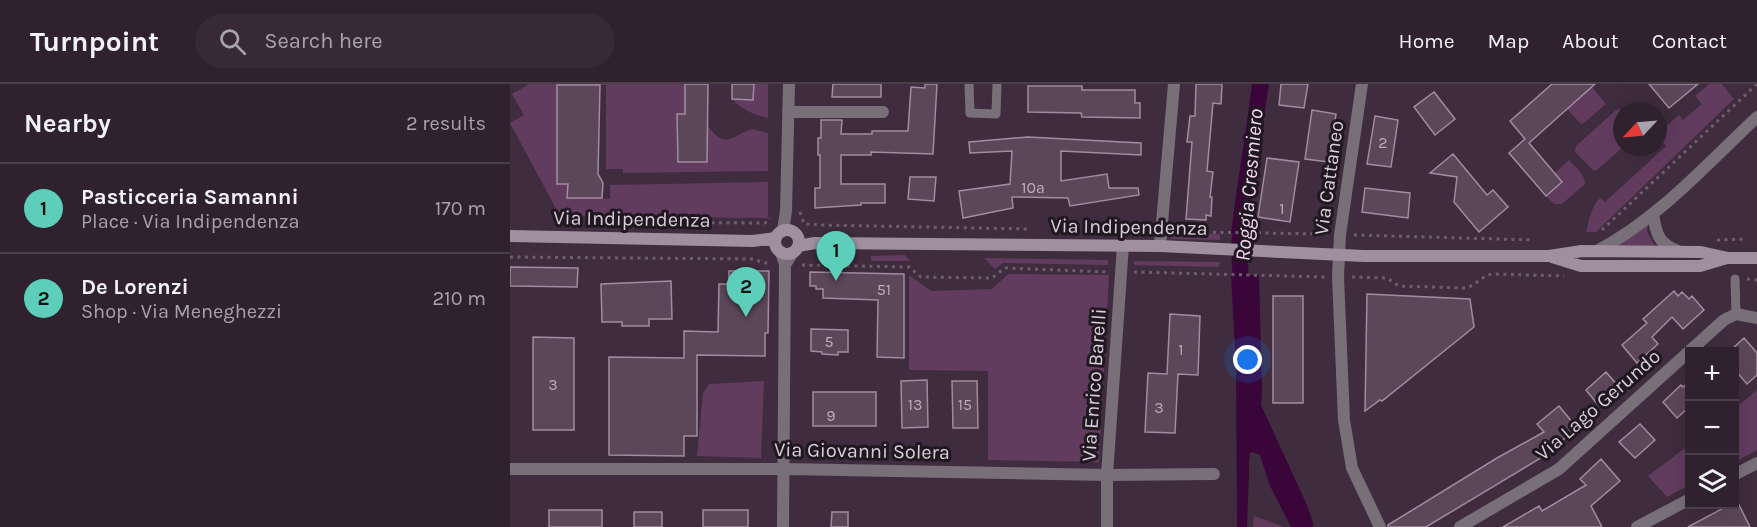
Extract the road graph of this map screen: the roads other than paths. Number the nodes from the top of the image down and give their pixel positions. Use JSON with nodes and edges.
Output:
{"nodes":[{"id":1,"x":789,"y":84,"type":"edge"},
{"id":2,"x":969,"y":84,"type":"edge"},
{"id":3,"x":997,"y":84,"type":"edge"},
{"id":4,"x":1174,"y":84,"type":"edge"},
{"id":5,"x":1362,"y":84,"type":"edge"},
{"id":6,"x":788,"y":111,"type":"junction"},
{"id":7,"x":883,"y":112,"type":"dead end"},
{"id":8,"x":1757,"y":117,"type":"edge"},
{"id":9,"x":1653,"y":214,"type":"junction"},
{"id":10,"x":510,"y":236,"type":"edge"},
{"id":11,"x":787,"y":241,"type":"junction"},
{"id":12,"x":1123,"y":245,"type":"junction"},
{"id":13,"x":1160,"y":246,"type":"junction"},
{"id":14,"x":1597,"y":250,"type":"junction"},
{"id":15,"x":1678,"y":251,"type":"junction"},
{"id":16,"x":1338,"y":255,"type":"junction"},
{"id":17,"x":1549,"y":256,"type":"junction"},
{"id":18,"x":1728,"y":258,"type":"junction"},
{"id":19,"x":1757,"y":258,"type":"edge"},
{"id":20,"x":1735,"y":279,"type":"dead end"},
{"id":21,"x":1736,"y":314,"type":"junction"},
{"id":22,"x":1757,"y":318,"type":"edge"},
{"id":23,"x":1757,"y":463,"type":"edge"},
{"id":24,"x":510,"y":469,"type":"edge"},
{"id":25,"x":785,"y":469,"type":"junction"},
{"id":26,"x":1739,"y":472,"type":"edge"},
{"id":27,"x":1214,"y":474,"type":"dead end"},
{"id":28,"x":1107,"y":475,"type":"junction"},
{"id":29,"x":1685,"y":501,"type":"edge"},
{"id":30,"x":783,"y":527,"type":"edge"},
{"id":31,"x":1107,"y":527,"type":"edge"},
{"id":32,"x":1380,"y":527,"type":"edge"},
{"id":33,"x":1460,"y":527,"type":"edge"},
{"id":34,"x":1637,"y":527,"type":"edge"}],
"edges":[{"from":1,"to":6,"type":"street"},
{"from":2,"to":3,"type":"lane"},
{"from":4,"to":13,"type":"street"},
{"from":5,"to":16,"type":"street","name":"Via Cattaneo"},
{"from":6,"to":7,"type":"street"},
{"from":6,"to":11,"type":"street"},
{"from":8,"to":9,"type":"street"},
{"from":9,"to":14,"type":"street"},
{"from":9,"to":15,"type":"street"},
{"from":10,"to":11,"type":"street","name":"Via Indipendenza"},
{"from":11,"to":12,"type":"street","name":"Via Indipendenza"},
{"from":11,"to":25,"type":"street"},
{"from":12,"to":13,"type":"street","name":"Via Indipendenza"},
{"from":12,"to":28,"type":"street","name":"Via Enrico Barelli"},
{"from":13,"to":16,"type":"street","name":"Via Indipendenza"},
{"from":14,"to":15,"type":"street","name":"Via Indipendenza"},
{"from":14,"to":17,"type":"street","name":"Via Indipendenza"},
{"from":15,"to":18,"type":"street","name":"Via Indipendenza"},
{"from":16,"to":17,"type":"street","name":"Via Indipendenza"},
{"from":16,"to":32,"type":"street","name":"Via Cattaneo"},
{"from":17,"to":18,"type":"street","name":"Via Indipendenza"},
{"from":18,"to":19,"type":"street","name":"Via Indipendenza"},
{"from":20,"to":21,"type":"lane"},
{"from":21,"to":22,"type":"street"},
{"from":21,"to":33,"type":"street","name":"Via Lago Gerundo"},
{"from":23,"to":26,"type":"street"},
{"from":24,"to":25,"type":"street","name":"Via Giovanni Solera"},
{"from":25,"to":28,"type":"street","name":"Via Giovanni Solera"},
{"from":25,"to":30,"type":"street"},
{"from":27,"to":28,"type":"street","name":"Via Giovanni Solera"},
{"from":28,"to":31,"type":"street","name":"Via Enrico Barelli"},
{"from":29,"to":34,"type":"street"}]}
